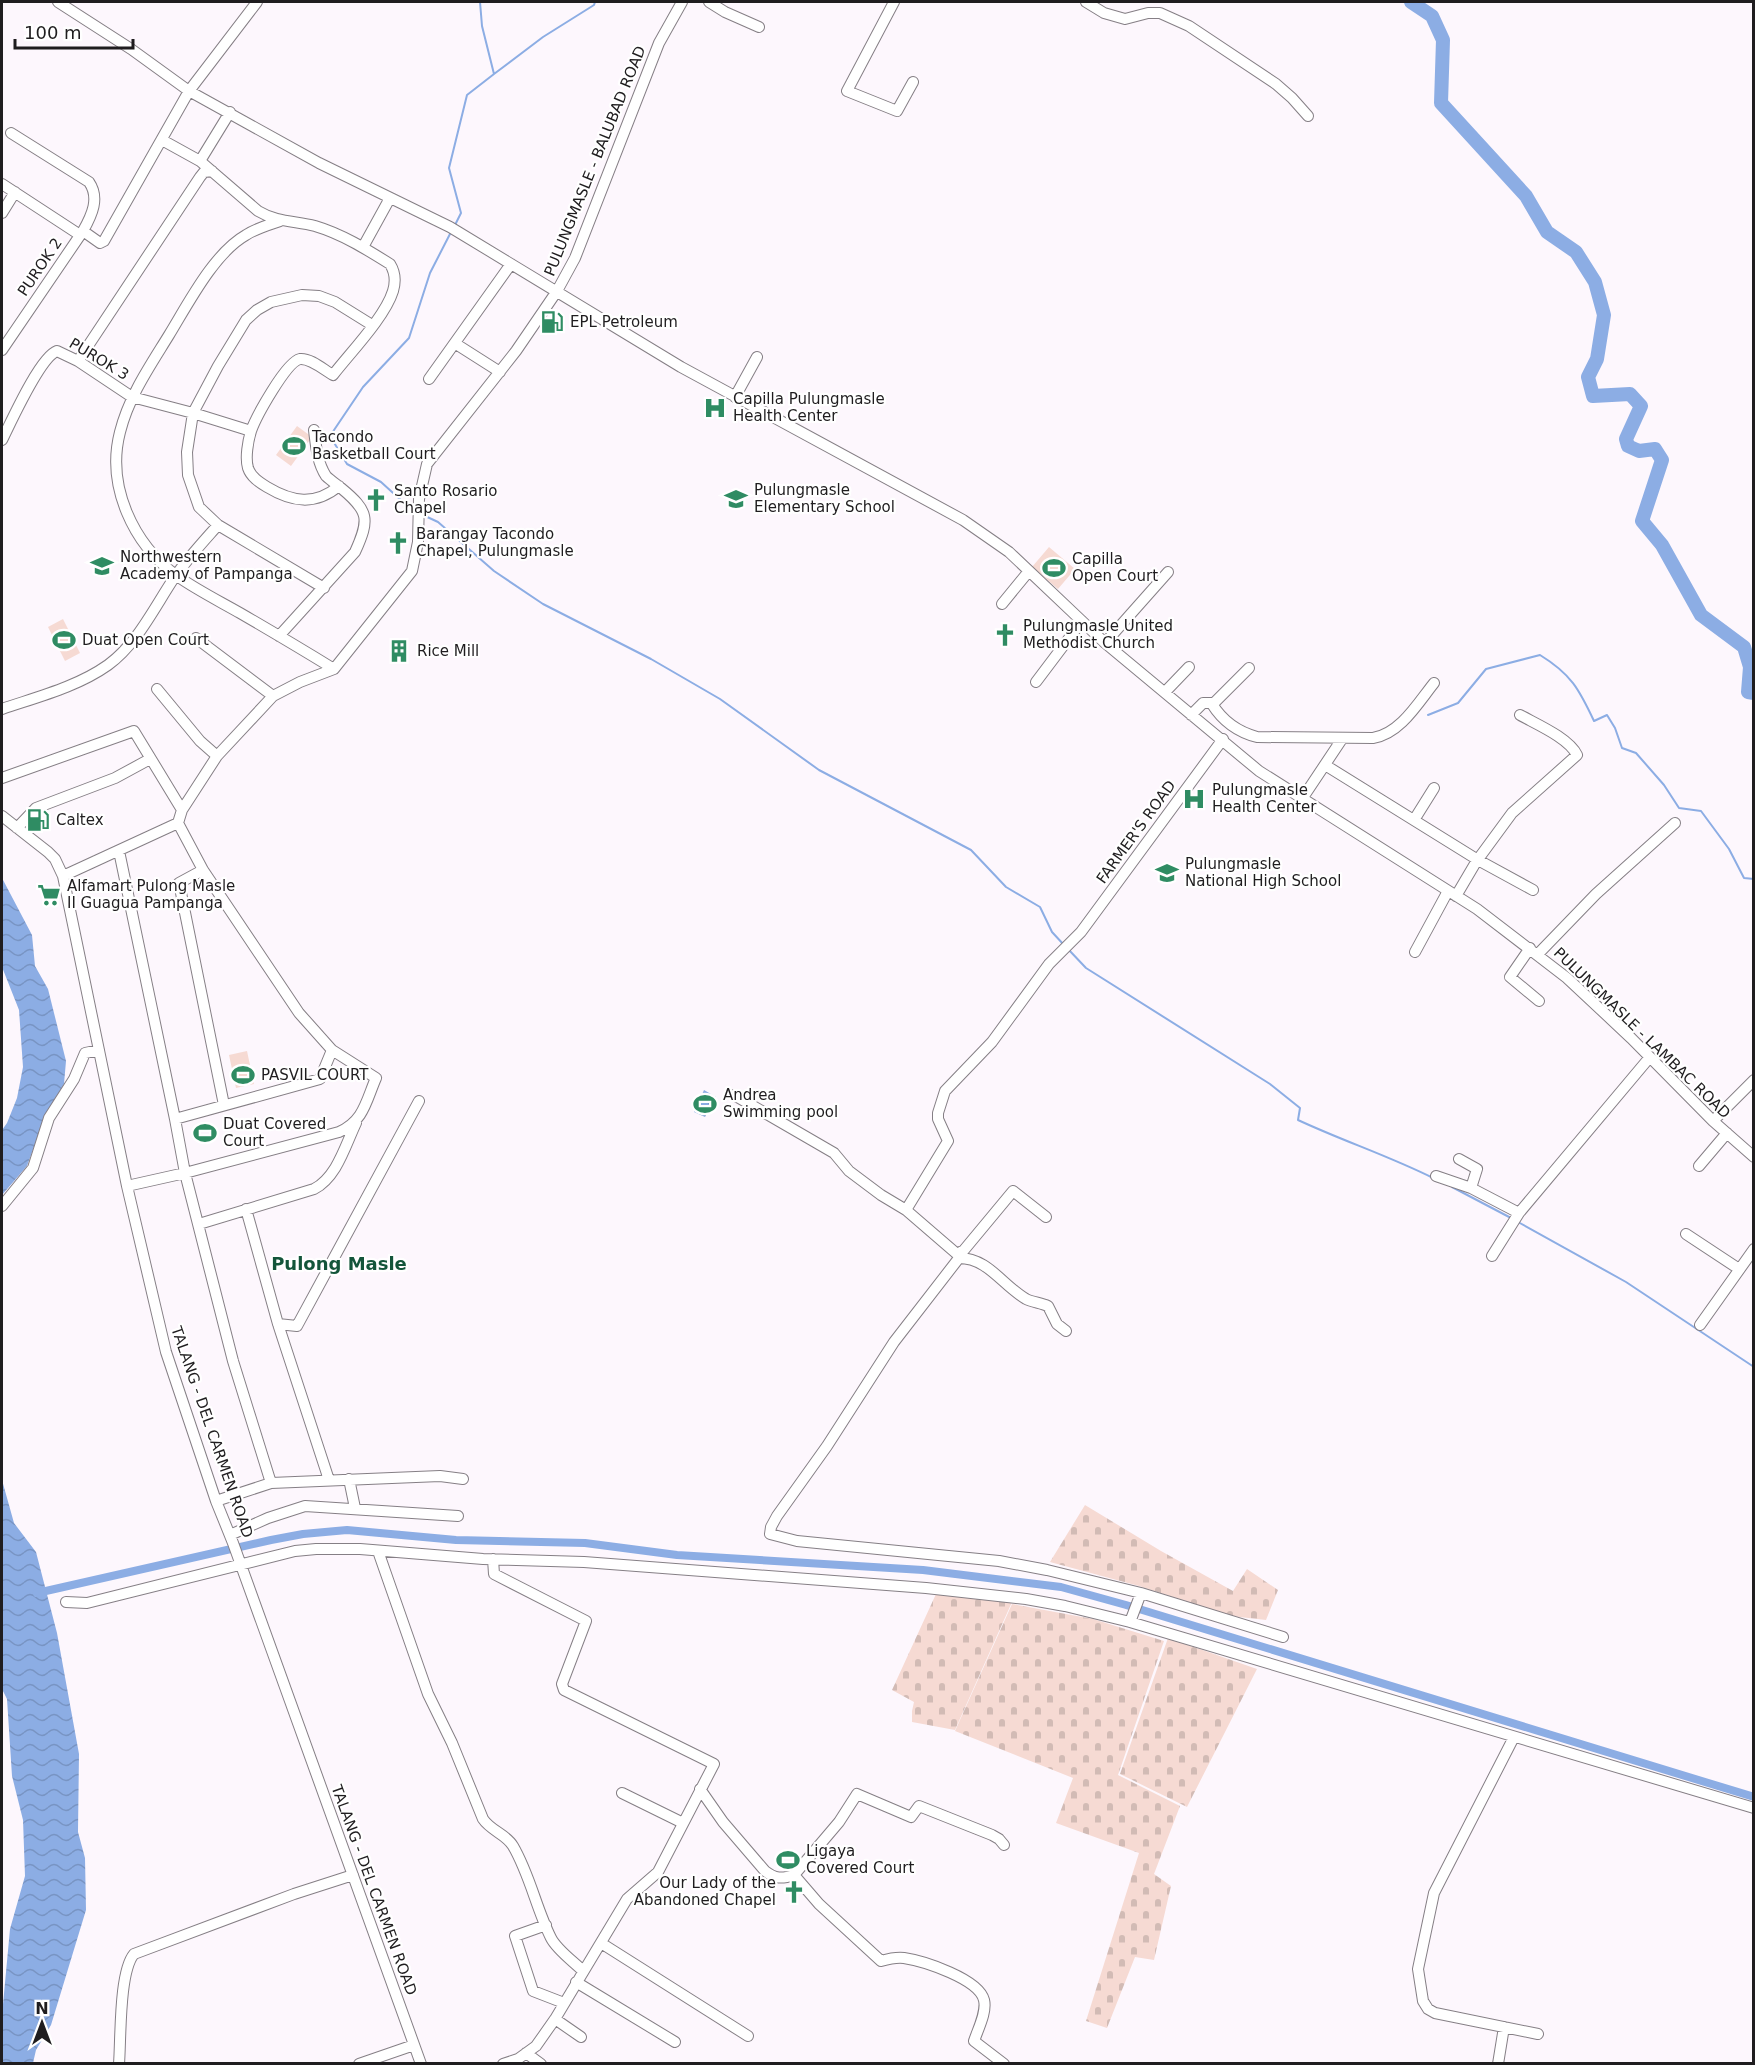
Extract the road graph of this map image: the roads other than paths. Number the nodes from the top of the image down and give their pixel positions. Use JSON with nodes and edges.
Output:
{"nodes":[{"id":1,"x":58,"y":2,"type":"edge"},
{"id":2,"x":257,"y":2,"type":"edge"},
{"id":3,"x":682,"y":2,"type":"edge"},
{"id":4,"x":709,"y":2,"type":"edge"},
{"id":5,"x":894,"y":2,"type":"edge"},
{"id":6,"x":1086,"y":2,"type":"edge"},
{"id":7,"x":759,"y":27,"type":"dead end"},
{"id":8,"x":912,"y":82,"type":"dead end"},
{"id":9,"x":189,"y":91,"type":"junction"},
{"id":10,"x":230,"y":112,"type":"junction"},
{"id":11,"x":1308,"y":116,"type":"dead end"},
{"id":12,"x":11,"y":133,"type":"dead end"},
{"id":13,"x":162,"y":140,"type":"junction"},
{"id":14,"x":200,"y":161,"type":"junction"},
{"id":15,"x":212,"y":171,"type":"junction"},
{"id":16,"x":2,"y":184,"type":"edge"},
{"id":17,"x":15,"y":192,"type":"junction"},
{"id":18,"x":390,"y":198,"type":"junction"},
{"id":19,"x":2,"y":213,"type":"edge"},
{"id":20,"x":280,"y":221,"type":"junction"},
{"id":21,"x":81,"y":233,"type":"junction"},
{"id":22,"x":363,"y":247,"type":"junction"},
{"id":23,"x":511,"y":264,"type":"junction"},
{"id":24,"x":557,"y":291,"type":"junction"},
{"id":25,"x":372,"y":325,"type":"junction"},
{"id":26,"x":456,"y":344,"type":"junction"},
{"id":27,"x":2,"y":350,"type":"edge"},
{"id":28,"x":757,"y":357,"type":"dead end"},
{"id":29,"x":78,"y":361,"type":"junction"},
{"id":30,"x":500,"y":372,"type":"junction"},
{"id":31,"x":429,"y":379,"type":"dead end"},
{"id":32,"x":132,"y":397,"type":"junction"},
{"id":33,"x":735,"y":397,"type":"junction"},
{"id":34,"x":193,"y":413,"type":"junction"},
{"id":35,"x":314,"y":430,"type":"dead end"},
{"id":36,"x":251,"y":431,"type":"junction"},
{"id":37,"x":2,"y":440,"type":"edge"},
{"id":38,"x":339,"y":486,"type":"junction"},
{"id":39,"x":218,"y":525,"type":"junction"},
{"id":40,"x":1029,"y":571,"type":"junction"},
{"id":41,"x":1168,"y":572,"type":"dead end"},
{"id":42,"x":176,"y":575,"type":"junction"},
{"id":43,"x":324,"y":588,"type":"junction"},
{"id":44,"x":1002,"y":604,"type":"dead end"},
{"id":45,"x":1083,"y":621,"type":"junction"},
{"id":46,"x":279,"y":636,"type":"junction"},
{"id":47,"x":196,"y":638,"type":"dead end"},
{"id":48,"x":1105,"y":643,"type":"junction"},
{"id":49,"x":1189,"y":667,"type":"dead end"},
{"id":50,"x":1248,"y":668,"type":"dead end"},
{"id":51,"x":334,"y":669,"type":"junction"},
{"id":52,"x":1036,"y":682,"type":"dead end"},
{"id":53,"x":1434,"y":683,"type":"dead end"},
{"id":54,"x":157,"y":688,"type":"dead end"},
{"id":55,"x":1166,"y":692,"type":"junction"},
{"id":56,"x":273,"y":696,"type":"junction"},
{"id":57,"x":1212,"y":704,"type":"junction"},
{"id":58,"x":2,"y":709,"type":"edge"},
{"id":59,"x":1191,"y":715,"type":"junction"},
{"id":60,"x":1520,"y":715,"type":"dead end"},
{"id":61,"x":1223,"y":739,"type":"junction"},
{"id":62,"x":1342,"y":739,"type":"junction"},
{"id":63,"x":217,"y":756,"type":"junction"},
{"id":64,"x":150,"y":759,"type":"junction"},
{"id":65,"x":1325,"y":765,"type":"junction"},
{"id":66,"x":2,"y":778,"type":"edge"},
{"id":67,"x":1434,"y":788,"type":"dead end"},
{"id":68,"x":1302,"y":798,"type":"junction"},
{"id":69,"x":182,"y":810,"type":"junction"},
{"id":70,"x":2,"y":816,"type":"edge"},
{"id":71,"x":1414,"y":820,"type":"junction"},
{"id":72,"x":178,"y":823,"type":"junction"},
{"id":73,"x":1675,"y":823,"type":"dead end"},
{"id":74,"x":17,"y":828,"type":"junction"},
{"id":75,"x":119,"y":851,"type":"junction"},
{"id":76,"x":1478,"y":860,"type":"junction"},
{"id":77,"x":203,"y":870,"type":"junction"},
{"id":78,"x":63,"y":876,"type":"junction"},
{"id":79,"x":1533,"y":890,"type":"dead end"},
{"id":80,"x":1452,"y":893,"type":"junction"},
{"id":81,"x":1534,"y":951,"type":"junction"},
{"id":82,"x":1415,"y":952,"type":"dead end"},
{"id":83,"x":1539,"y":1001,"type":"dead end"},
{"id":84,"x":99,"y":1050,"type":"junction"},
{"id":85,"x":332,"y":1050,"type":"junction"},
{"id":86,"x":1650,"y":1057,"type":"junction"},
{"id":87,"x":1752,"y":1085,"type":"edge"},
{"id":88,"x":734,"y":1095,"type":"dead end"},
{"id":89,"x":419,"y":1101,"type":"dead end"},
{"id":90,"x":224,"y":1106,"type":"junction"},
{"id":91,"x":175,"y":1119,"type":"junction"},
{"id":92,"x":358,"y":1120,"type":"junction"},
{"id":93,"x":1713,"y":1121,"type":"junction"},
{"id":94,"x":1726,"y":1133,"type":"junction"},
{"id":95,"x":1754,"y":1157,"type":"edge"},
{"id":96,"x":1459,"y":1159,"type":"dead end"},
{"id":97,"x":1699,"y":1166,"type":"dead end"},
{"id":98,"x":185,"y":1173,"type":"junction"},
{"id":99,"x":1436,"y":1176,"type":"dead end"},
{"id":100,"x":127,"y":1186,"type":"junction"},
{"id":101,"x":1471,"y":1188,"type":"junction"},
{"id":102,"x":2,"y":1206,"type":"edge"},
{"id":103,"x":246,"y":1209,"type":"junction"},
{"id":104,"x":906,"y":1210,"type":"junction"},
{"id":105,"x":1046,"y":1217,"type":"dead end"},
{"id":106,"x":1516,"y":1217,"type":"junction"},
{"id":107,"x":199,"y":1224,"type":"junction"},
{"id":108,"x":1686,"y":1234,"type":"dead end"},
{"id":109,"x":1754,"y":1250,"type":"edge"},
{"id":110,"x":958,"y":1256,"type":"junction"},
{"id":111,"x":1492,"y":1256,"type":"dead end"},
{"id":112,"x":1739,"y":1269,"type":"junction"},
{"id":113,"x":278,"y":1324,"type":"junction"},
{"id":114,"x":1700,"y":1325,"type":"dead end"},
{"id":115,"x":1066,"y":1331,"type":"dead end"},
{"id":116,"x":349,"y":1479,"type":"junction"},
{"id":117,"x":463,"y":1479,"type":"dead end"},
{"id":118,"x":329,"y":1480,"type":"junction"},
{"id":119,"x":271,"y":1483,"type":"junction"},
{"id":120,"x":216,"y":1501,"type":"junction"},
{"id":121,"x":356,"y":1508,"type":"junction"},
{"id":122,"x":458,"y":1516,"type":"dead end"},
{"id":123,"x":231,"y":1539,"type":"junction"},
{"id":124,"x":378,"y":1551,"type":"junction"},
{"id":125,"x":493,"y":1559,"type":"junction"},
{"id":126,"x":239,"y":1561,"type":"junction"},
{"id":127,"x":1140,"y":1596,"type":"junction"},
{"id":128,"x":66,"y":1602,"type":"dead end"},
{"id":129,"x":1132,"y":1618,"type":"junction"},
{"id":130,"x":1283,"y":1637,"type":"dead end"},
{"id":131,"x":1514,"y":1737,"type":"junction"},
{"id":132,"x":700,"y":1789,"type":"junction"},
{"id":133,"x":622,"y":1793,"type":"dead end"},
{"id":134,"x":1754,"y":1808,"type":"edge"},
{"id":135,"x":683,"y":1823,"type":"junction"},
{"id":136,"x":1004,"y":1845,"type":"dead end"},
{"id":137,"x":353,"y":1875,"type":"junction"},
{"id":138,"x":794,"y":1875,"type":"junction"},
{"id":139,"x":546,"y":1925,"type":"junction"},
{"id":140,"x":601,"y":1943,"type":"junction"},
{"id":141,"x":583,"y":1971,"type":"junction"},
{"id":142,"x":576,"y":1982,"type":"junction"},
{"id":143,"x":564,"y":2003,"type":"junction"},
{"id":144,"x":555,"y":2019,"type":"junction"},
{"id":145,"x":1504,"y":2027,"type":"junction"},
{"id":146,"x":1538,"y":2034,"type":"dead end"},
{"id":147,"x":748,"y":2036,"type":"dead end"},
{"id":148,"x":581,"y":2037,"type":"dead end"},
{"id":149,"x":675,"y":2042,"type":"dead end"},
{"id":150,"x":414,"y":2045,"type":"junction"},
{"id":151,"x":526,"y":2053,"type":"junction"},
{"id":152,"x":119,"y":2064,"type":"edge"},
{"id":153,"x":359,"y":2064,"type":"edge"},
{"id":154,"x":421,"y":2064,"type":"edge"},
{"id":155,"x":502,"y":2064,"type":"edge"},
{"id":156,"x":541,"y":2064,"type":"edge"},
{"id":157,"x":1004,"y":2064,"type":"edge"},
{"id":158,"x":1498,"y":2064,"type":"edge"}],
"edges":[{"from":1,"to":9,"type":"street","name":"PULUNGMASLE - LAMBAC ROAD"},
{"from":2,"to":9,"type":"street"},
{"from":3,"to":24,"type":"street","name":"PULUNGMASLE - BALUBAD ROAD"},
{"from":4,"to":7,"type":"street"},
{"from":5,"to":8,"type":"street"},
{"from":6,"to":11,"type":"street"},
{"from":9,"to":10,"type":"street","name":"PULUNGMASLE - LAMBAC ROAD"},
{"from":9,"to":13,"type":"street"},
{"from":10,"to":14,"type":"street"},
{"from":10,"to":18,"type":"street","name":"PULUNGMASLE - LAMBAC ROAD"},
{"from":12,"to":21,"type":"street","name":"PUROK 2"},
{"from":13,"to":14,"type":"street"},
{"from":13,"to":21,"type":"street"},
{"from":14,"to":15,"type":"street"},
{"from":15,"to":20,"type":"street"},
{"from":15,"to":29,"type":"street"},
{"from":16,"to":17,"type":"street"},
{"from":17,"to":19,"type":"street"},
{"from":17,"to":21,"type":"street"},
{"from":18,"to":22,"type":"street"},
{"from":18,"to":23,"type":"street","name":"PULUNGMASLE - LAMBAC ROAD"},
{"from":20,"to":22,"type":"street"},
{"from":20,"to":32,"type":"street"},
{"from":21,"to":27,"type":"street","name":"PUROK 2"},
{"from":22,"to":25,"type":"street"},
{"from":23,"to":24,"type":"street","name":"PULUNGMASLE - LAMBAC ROAD"},
{"from":23,"to":26,"type":"street"},
{"from":24,"to":30,"type":"street","name":"PULUNGMASLE - BALUBAD ROAD"},
{"from":24,"to":33,"type":"street","name":"PULUNGMASLE - LAMBAC ROAD"},
{"from":25,"to":34,"type":"street"},
{"from":25,"to":36,"type":"street"},
{"from":26,"to":30,"type":"street"},
{"from":26,"to":31,"type":"street"},
{"from":28,"to":33,"type":"street"},
{"from":29,"to":32,"type":"street","name":"PUROK 3"},
{"from":29,"to":37,"type":"street","name":"PUROK 3"},
{"from":30,"to":51,"type":"street","name":"PULUNGMASLE - BALUBAD ROAD"},
{"from":32,"to":34,"type":"street","name":"PUROK 3"},
{"from":32,"to":42,"type":"street"},
{"from":33,"to":40,"type":"street","name":"PULUNGMASLE - LAMBAC ROAD"},
{"from":34,"to":36,"type":"street","name":"PUROK 3"},
{"from":34,"to":39,"type":"street"},
{"from":35,"to":38,"type":"street"},
{"from":36,"to":38,"type":"street"},
{"from":38,"to":43,"type":"street"},
{"from":39,"to":42,"type":"street"},
{"from":39,"to":43,"type":"street"},
{"from":40,"to":44,"type":"street"},
{"from":40,"to":45,"type":"street","name":"PULUNGMASLE - LAMBAC ROAD"},
{"from":41,"to":48,"type":"street"},
{"from":42,"to":46,"type":"street"},
{"from":42,"to":58,"type":"street"},
{"from":43,"to":46,"type":"street"},
{"from":45,"to":48,"type":"street","name":"PULUNGMASLE - LAMBAC ROAD"},
{"from":45,"to":52,"type":"street"},
{"from":46,"to":51,"type":"street"},
{"from":47,"to":56,"type":"street"},
{"from":48,"to":55,"type":"street","name":"PULUNGMASLE - LAMBAC ROAD"},
{"from":49,"to":55,"type":"street"},
{"from":50,"to":57,"type":"street"},
{"from":51,"to":56,"type":"street"},
{"from":53,"to":62,"type":"street"},
{"from":54,"to":63,"type":"street"},
{"from":55,"to":59,"type":"street","name":"PULUNGMASLE - LAMBAC ROAD"},
{"from":56,"to":63,"type":"street"},
{"from":57,"to":59,"type":"street"},
{"from":57,"to":62,"type":"street"},
{"from":59,"to":61,"type":"street","name":"PULUNGMASLE - LAMBAC ROAD"},
{"from":60,"to":76,"type":"street"},
{"from":61,"to":68,"type":"street","name":"PULUNGMASLE - LAMBAC ROAD"},
{"from":61,"to":104,"type":"street","name":"FARMER'S ROAD"},
{"from":62,"to":65,"type":"street"},
{"from":63,"to":69,"type":"street"},
{"from":64,"to":66,"type":"street"},
{"from":64,"to":69,"type":"street"},
{"from":64,"to":74,"type":"street"},
{"from":65,"to":68,"type":"street"},
{"from":65,"to":71,"type":"street"},
{"from":67,"to":71,"type":"street"},
{"from":68,"to":80,"type":"street","name":"PULUNGMASLE - LAMBAC ROAD"},
{"from":69,"to":72,"type":"street"},
{"from":70,"to":74,"type":"street","name":"TALANG - DEL CARMEN ROAD"},
{"from":71,"to":76,"type":"street"},
{"from":72,"to":75,"type":"street"},
{"from":72,"to":77,"type":"street"},
{"from":73,"to":81,"type":"street"},
{"from":74,"to":78,"type":"street","name":"TALANG - DEL CARMEN ROAD"},
{"from":75,"to":78,"type":"street"},
{"from":75,"to":91,"type":"street"},
{"from":76,"to":79,"type":"street"},
{"from":76,"to":80,"type":"street"},
{"from":77,"to":85,"type":"street"},
{"from":77,"to":90,"type":"street"},
{"from":78,"to":84,"type":"street","name":"TALANG - DEL CARMEN ROAD"},
{"from":80,"to":81,"type":"street","name":"PULUNGMASLE - LAMBAC ROAD"},
{"from":80,"to":82,"type":"street"},
{"from":81,"to":83,"type":"street"},
{"from":81,"to":86,"type":"street","name":"PULUNGMASLE - LAMBAC ROAD"},
{"from":84,"to":100,"type":"street","name":"TALANG - DEL CARMEN ROAD"},
{"from":84,"to":102,"type":"street"},
{"from":85,"to":90,"type":"street"},
{"from":85,"to":92,"type":"street"},
{"from":86,"to":93,"type":"street","name":"PULUNGMASLE - LAMBAC ROAD"},
{"from":86,"to":106,"type":"street"},
{"from":87,"to":93,"type":"street"},
{"from":88,"to":104,"type":"street"},
{"from":89,"to":113,"type":"street"},
{"from":90,"to":91,"type":"street"},
{"from":91,"to":98,"type":"street"},
{"from":92,"to":98,"type":"street"},
{"from":92,"to":103,"type":"street"},
{"from":93,"to":94,"type":"street","name":"PULUNGMASLE - LAMBAC ROAD"},
{"from":94,"to":95,"type":"street","name":"PULUNGMASLE - LAMBAC ROAD"},
{"from":94,"to":97,"type":"street"},
{"from":96,"to":101,"type":"street"},
{"from":98,"to":100,"type":"street"},
{"from":98,"to":107,"type":"street"},
{"from":99,"to":101,"type":"street"},
{"from":100,"to":120,"type":"street","name":"TALANG - DEL CARMEN ROAD"},
{"from":101,"to":106,"type":"street"},
{"from":103,"to":107,"type":"street"},
{"from":103,"to":113,"type":"street"},
{"from":104,"to":110,"type":"street"},
{"from":105,"to":110,"type":"street"},
{"from":106,"to":111,"type":"street"},
{"from":107,"to":119,"type":"street"},
{"from":108,"to":112,"type":"street"},
{"from":109,"to":112,"type":"street"},
{"from":110,"to":115,"type":"street"},
{"from":110,"to":127,"type":"street"},
{"from":112,"to":114,"type":"street"},
{"from":113,"to":118,"type":"street"},
{"from":116,"to":117,"type":"street"},
{"from":116,"to":118,"type":"street"},
{"from":116,"to":121,"type":"street"},
{"from":118,"to":119,"type":"street"},
{"from":119,"to":120,"type":"street"},
{"from":120,"to":123,"type":"street","name":"TALANG - DEL CARMEN ROAD"},
{"from":121,"to":122,"type":"street"},
{"from":121,"to":123,"type":"street"},
{"from":123,"to":126,"type":"street","name":"TALANG - DEL CARMEN ROAD"},
{"from":124,"to":125,"type":"street"},
{"from":124,"to":126,"type":"street"},
{"from":124,"to":139,"type":"street"},
{"from":125,"to":129,"type":"street"},
{"from":125,"to":132,"type":"street"},
{"from":126,"to":128,"type":"street"},
{"from":126,"to":137,"type":"street","name":"TALANG - DEL CARMEN ROAD"},
{"from":127,"to":129,"type":"street"},
{"from":127,"to":130,"type":"street"},
{"from":129,"to":131,"type":"street"},
{"from":131,"to":134,"type":"street"},
{"from":131,"to":145,"type":"street"},
{"from":132,"to":135,"type":"street"},
{"from":132,"to":138,"type":"street"},
{"from":133,"to":135,"type":"street"},
{"from":135,"to":140,"type":"street"},
{"from":136,"to":138,"type":"street"},
{"from":137,"to":150,"type":"street","name":"TALANG - DEL CARMEN ROAD"},
{"from":137,"to":152,"type":"street"},
{"from":138,"to":157,"type":"street"},
{"from":139,"to":141,"type":"street"},
{"from":139,"to":143,"type":"street"},
{"from":140,"to":141,"type":"street"},
{"from":140,"to":147,"type":"street"},
{"from":141,"to":142,"type":"street"},
{"from":142,"to":143,"type":"street"},
{"from":142,"to":149,"type":"street"},
{"from":143,"to":144,"type":"street"},
{"from":144,"to":148,"type":"street"},
{"from":144,"to":151,"type":"street"},
{"from":145,"to":146,"type":"street"},
{"from":145,"to":158,"type":"street"},
{"from":150,"to":153,"type":"street"},
{"from":150,"to":154,"type":"street","name":"TALANG - DEL CARMEN ROAD"},
{"from":151,"to":155,"type":"street"},
{"from":151,"to":156,"type":"street"}]}
